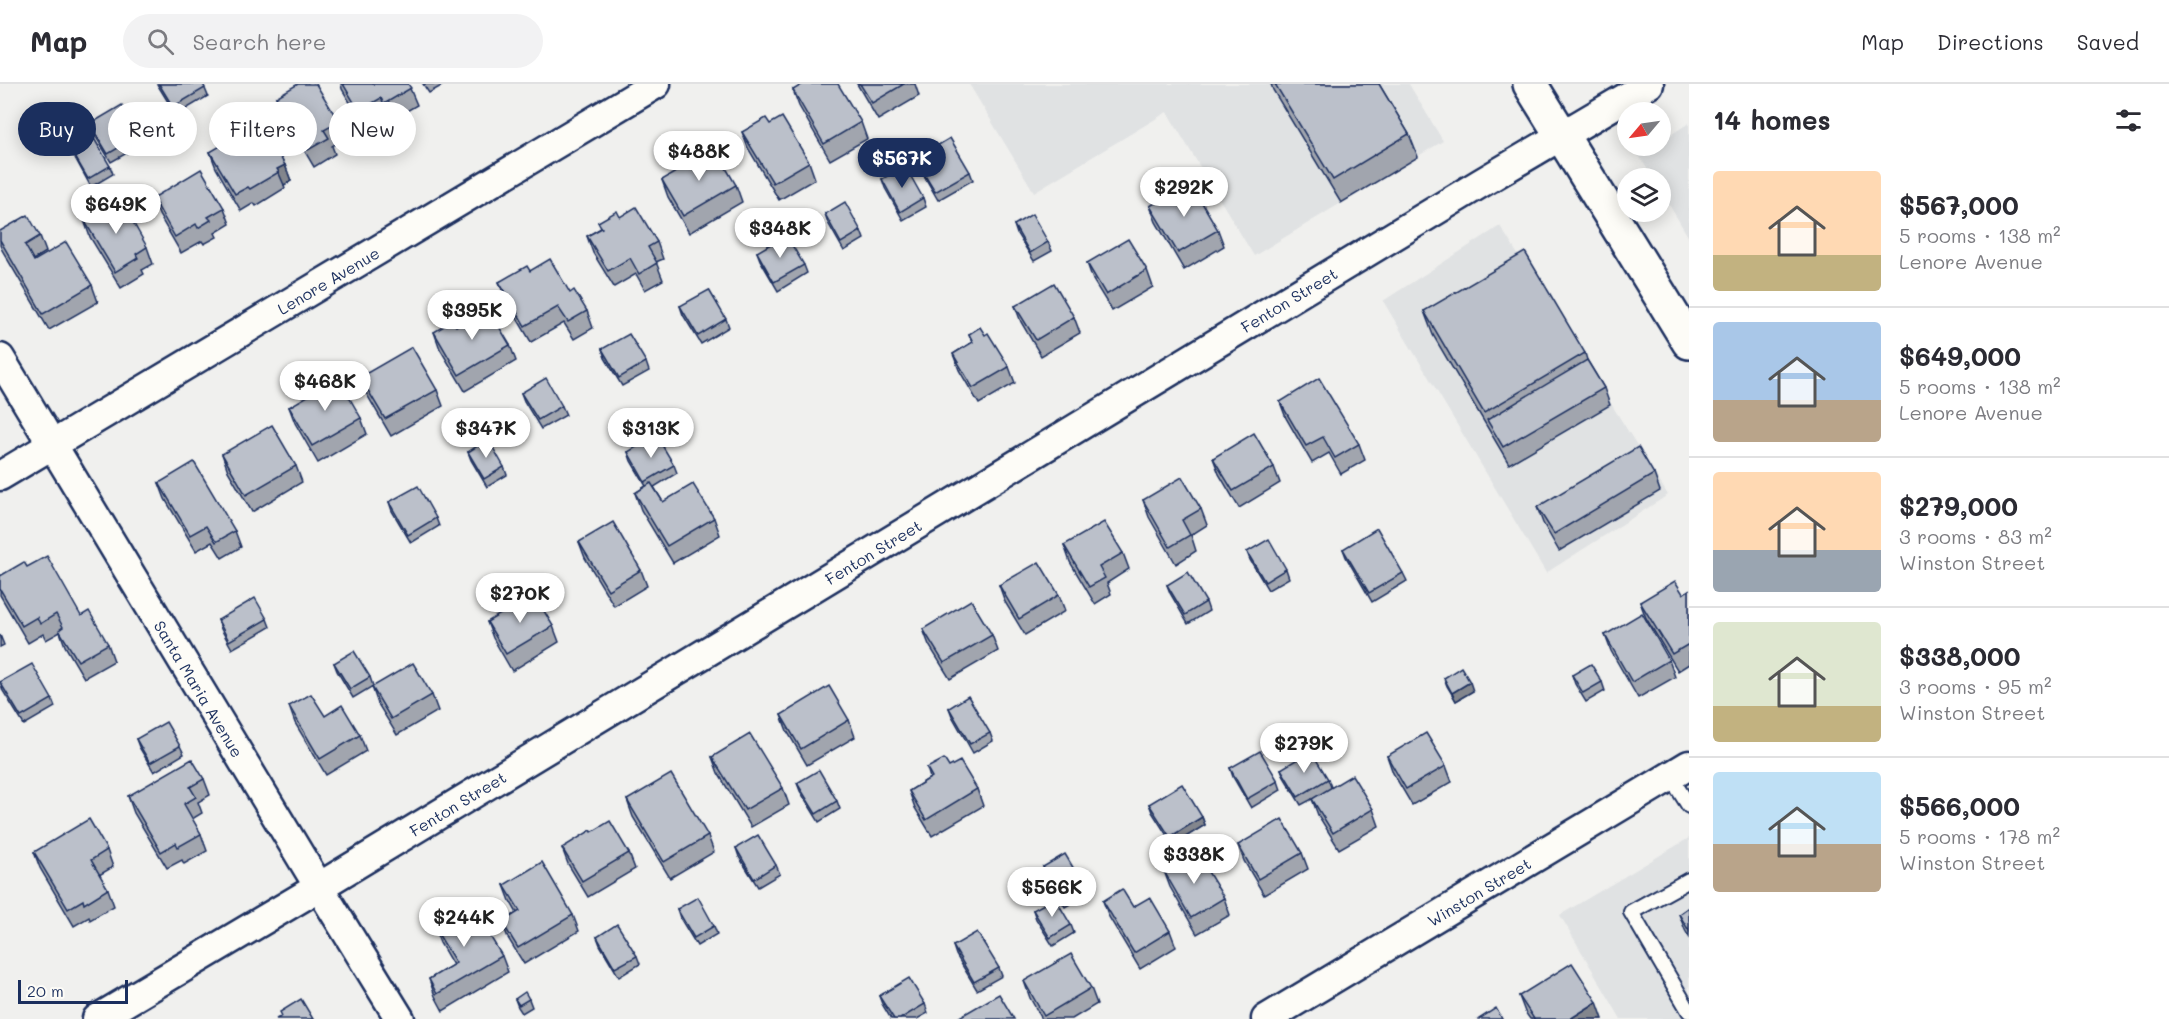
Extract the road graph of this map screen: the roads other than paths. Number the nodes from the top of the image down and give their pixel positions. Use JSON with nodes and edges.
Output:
{"nodes":[{"id":1,"x":656,"y":84,"type":"edge"},
{"id":2,"x":1530,"y":84,"type":"edge"},
{"id":3,"x":1649,"y":84,"type":"edge"},
{"id":4,"x":1562,"y":135,"type":"junction"},
{"id":5,"x":1689,"y":342,"type":"edge"},
{"id":6,"x":0,"y":358,"type":"edge"},
{"id":7,"x":53,"y":444,"type":"junction"},
{"id":8,"x":0,"y":476,"type":"edge"},
{"id":9,"x":1679,"y":771,"type":"edge"},
{"id":10,"x":1689,"y":806,"type":"edge"},
{"id":11,"x":1689,"y":880,"type":"edge"},
{"id":12,"x":319,"y":887,"type":"junction"},
{"id":13,"x":1689,"y":1011,"type":"edge"},
{"id":14,"x":97,"y":1019,"type":"edge"},
{"id":15,"x":400,"y":1019,"type":"edge"},
{"id":16,"x":1266,"y":1019,"type":"edge"}],
"edges":[{"from":1,"to":7,"type":"street","name":"Lenore Avenue"},
{"from":2,"to":4,"type":"main road"},
{"from":3,"to":4,"type":"street","name":"Fenton Street"},
{"from":4,"to":5,"type":"main road"},
{"from":4,"to":12,"type":"street","name":"Fenton Street"},
{"from":6,"to":7,"type":"street","name":"Santa Maria Avenue"},
{"from":7,"to":8,"type":"street","name":"Lenore Avenue"},
{"from":7,"to":12,"type":"street","name":"Santa Maria Avenue"},
{"from":9,"to":10,"type":"lane"},
{"from":9,"to":16,"type":"street","name":"Winston Street"},
{"from":11,"to":13,"type":"lane"},
{"from":12,"to":14,"type":"street","name":"Fenton Street"},
{"from":12,"to":15,"type":"street","name":"Santa Maria Avenue"}]}
